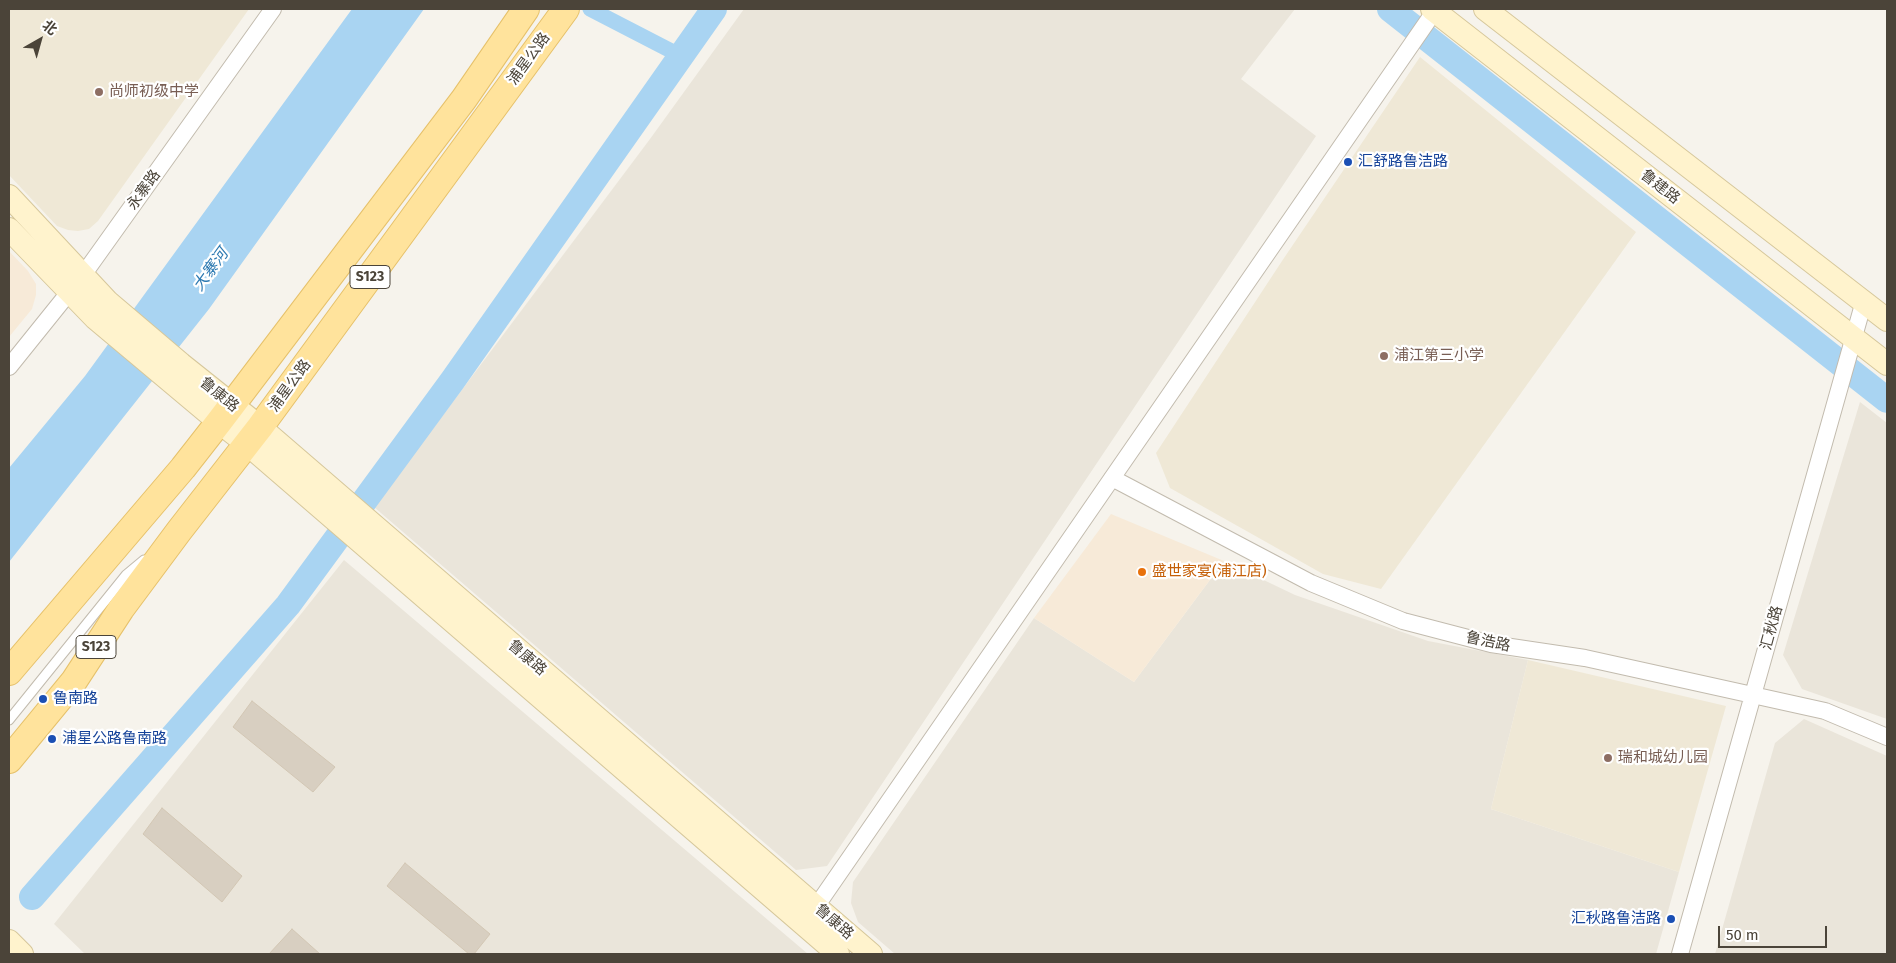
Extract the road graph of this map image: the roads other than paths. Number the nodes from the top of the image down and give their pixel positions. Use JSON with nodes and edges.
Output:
{"nodes":[{"id":1,"x":274,"y":9,"type":"edge"},
{"id":2,"x":526,"y":9,"type":"edge"},
{"id":3,"x":1484,"y":9,"type":"edge"},
{"id":4,"x":1434,"y":10,"type":"edge"},
{"id":5,"x":561,"y":15,"type":"edge"},
{"id":6,"x":9,"y":196,"type":"edge"},
{"id":7,"x":9,"y":229,"type":"edge"},
{"id":8,"x":76,"y":284,"type":"junction"},
{"id":9,"x":1864,"y":301,"type":"junction"},
{"id":10,"x":1887,"y":320,"type":"edge"},
{"id":11,"x":1852,"y":338,"type":"junction"},
{"id":12,"x":1887,"y":364,"type":"edge"},
{"id":13,"x":9,"y":367,"type":"edge"},
{"id":14,"x":226,"y":414,"type":"junction"},
{"id":15,"x":254,"y":436,"type":"junction"},
{"id":16,"x":1112,"y":478,"type":"junction"},
{"id":17,"x":179,"y":531,"type":"junction"},
{"id":18,"x":9,"y":672,"type":"edge"},
{"id":19,"x":1753,"y":696,"type":"junction"},
{"id":20,"x":9,"y":720,"type":"edge"},
{"id":21,"x":1887,"y":737,"type":"edge"},
{"id":22,"x":9,"y":760,"type":"edge"},
{"id":23,"x":810,"y":915,"type":"junction"},
{"id":24,"x":9,"y":941,"type":"edge"},
{"id":25,"x":22,"y":954,"type":"edge"},
{"id":26,"x":838,"y":954,"type":"edge"},
{"id":27,"x":871,"y":954,"type":"edge"},
{"id":28,"x":1680,"y":954,"type":"edge"}],
"edges":[{"from":1,"to":8,"type":"street","name":"永寨路"},
{"from":2,"to":14,"type":"main road","name":"浦星公路","number":"S123"},
{"from":3,"to":9,"type":"street"},
{"from":4,"to":11,"type":"street","name":"鲁建路"},
{"from":4,"to":16,"type":"street"},
{"from":5,"to":15,"type":"main road","name":"浦星公路","number":"S123"},
{"from":6,"to":8,"type":"street"},
{"from":7,"to":8,"type":"street"},
{"from":8,"to":13,"type":"street","name":"永寨路"},
{"from":8,"to":14,"type":"street","name":"鲁康路"},
{"from":9,"to":10,"type":"street"},
{"from":9,"to":11,"type":"street","name":"汇秋路"},
{"from":11,"to":12,"type":"street","name":"鲁建路"},
{"from":11,"to":19,"type":"street","name":"汇秋路"},
{"from":14,"to":15,"type":"street","name":"鲁康路"},
{"from":14,"to":18,"type":"main road","name":"浦星公路","number":"S123"},
{"from":15,"to":17,"type":"main road","name":"浦星公路","number":"S123"},
{"from":15,"to":23,"type":"street","name":"鲁康路"},
{"from":16,"to":19,"type":"street","name":"鲁浩路"},
{"from":16,"to":23,"type":"street"},
{"from":17,"to":20,"type":"lane"},
{"from":17,"to":22,"type":"main road","name":"浦星公路","number":"S123"},
{"from":19,"to":21,"type":"street","name":"鲁浩路"},
{"from":19,"to":28,"type":"street","name":"汇秋路"},
{"from":23,"to":26,"type":"street","name":"鲁康路"},
{"from":23,"to":27,"type":"street","name":"鲁康路"},
{"from":24,"to":25,"type":"street"}]}
